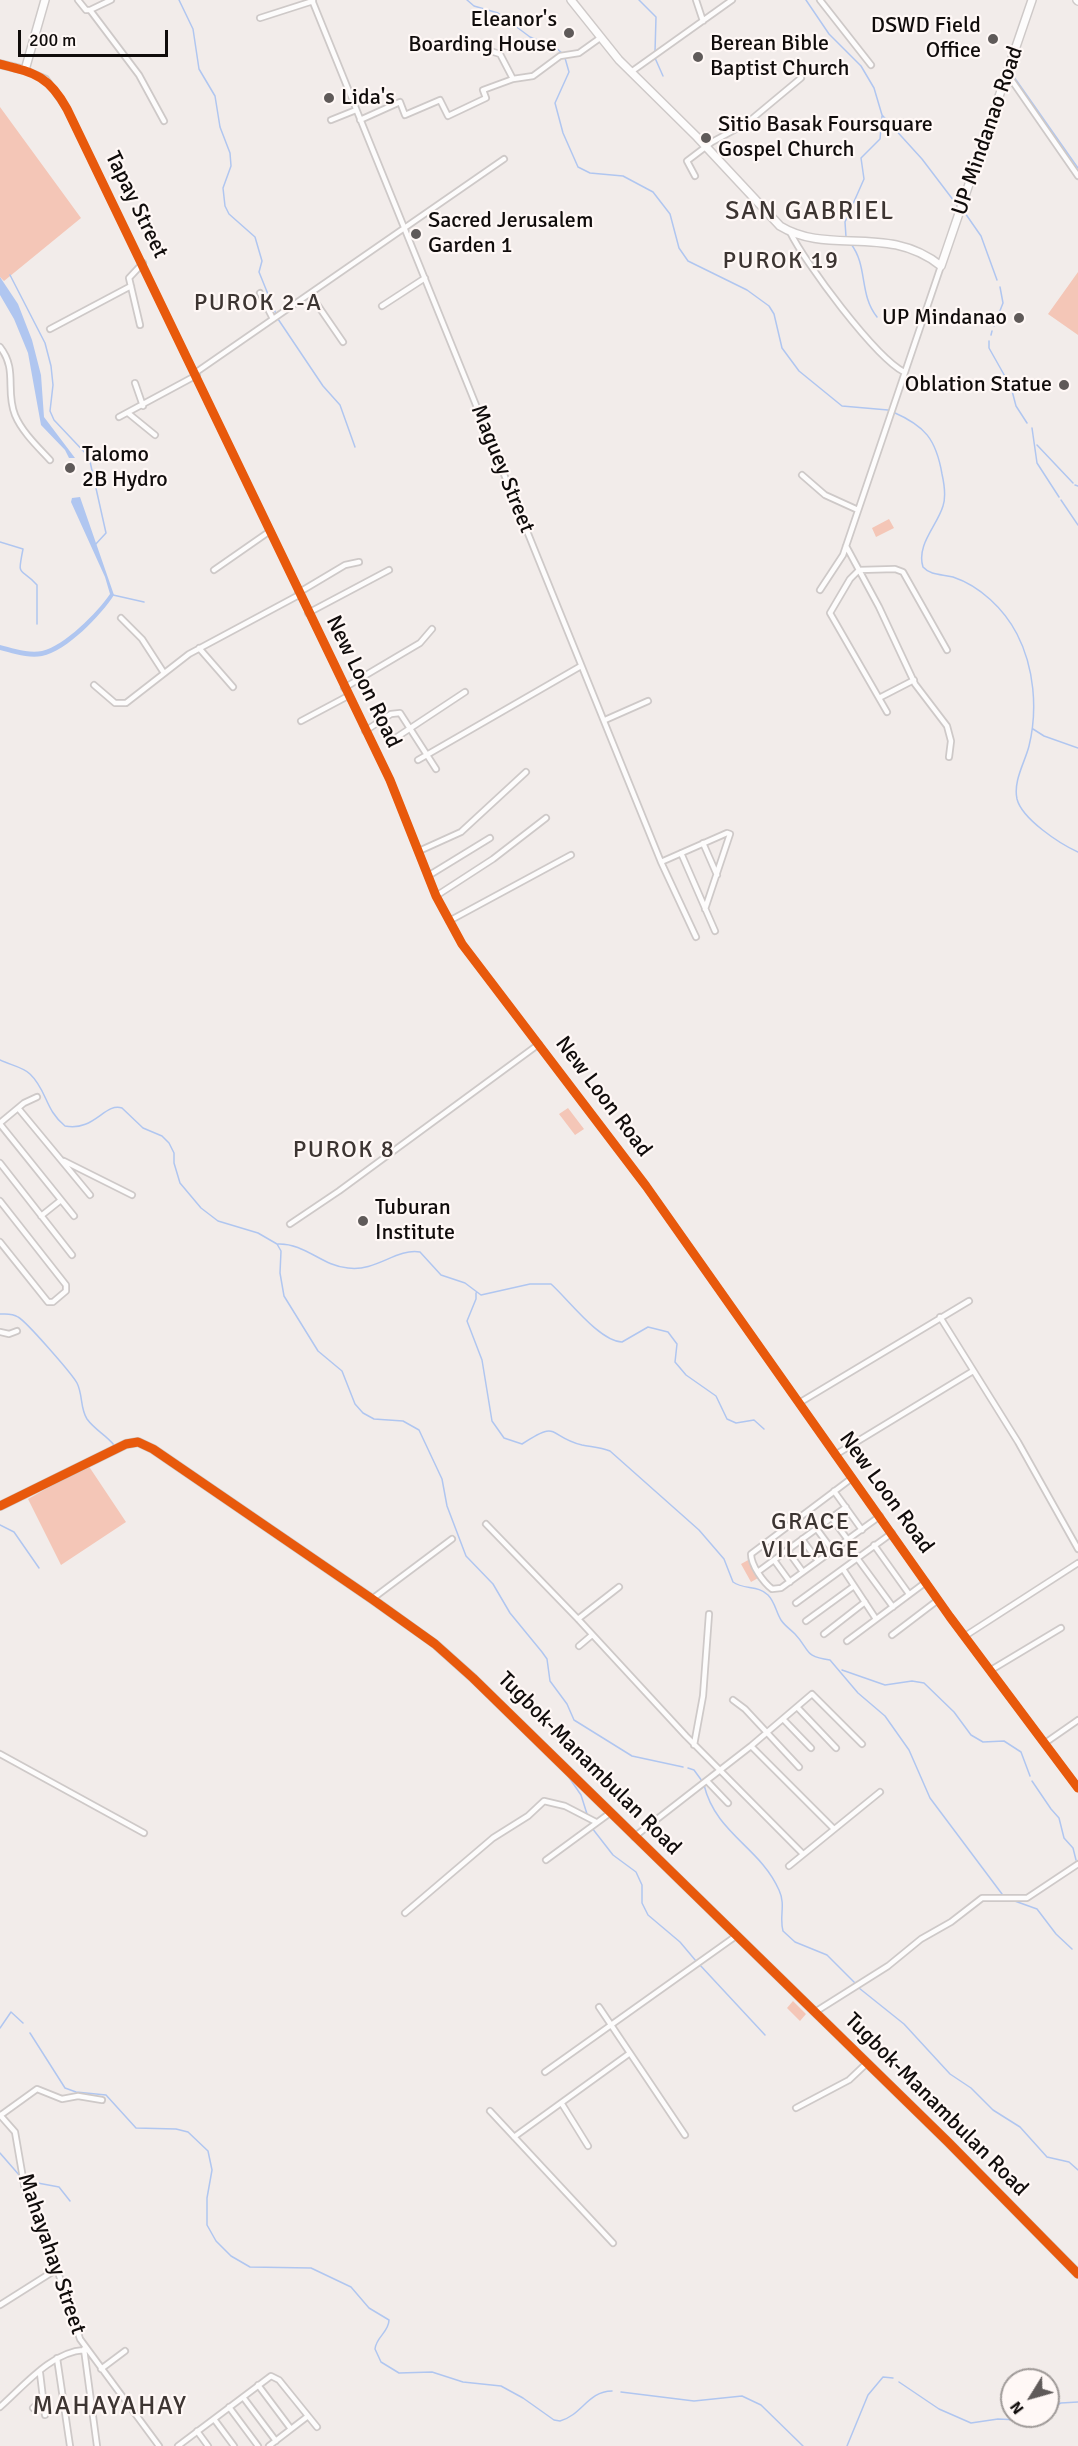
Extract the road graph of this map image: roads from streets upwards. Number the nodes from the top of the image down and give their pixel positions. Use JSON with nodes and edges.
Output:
{"nodes":[{"id":1,"x":45,"y":0,"type":"edge"},
{"id":2,"x":78,"y":0,"type":"edge"},
{"id":3,"x":571,"y":0,"type":"edge"},
{"id":4,"x":696,"y":0,"type":"edge"},
{"id":5,"x":732,"y":0,"type":"edge"},
{"id":6,"x":820,"y":0,"type":"edge"},
{"id":7,"x":1032,"y":0,"type":"edge"},
{"id":8,"x":107,"y":1,"type":"edge"},
{"id":9,"x":313,"y":1,"type":"edge"},
{"id":10,"x":90,"y":10,"type":"junction"},
{"id":11,"x":260,"y":18,"type":"dead end"},
{"id":12,"x":703,"y":21,"type":"junction"},
{"id":13,"x":600,"y":38,"type":"junction"},
{"id":14,"x":465,"y":40,"type":"dead end"},
{"id":15,"x":0,"y":64,"type":"edge"},
{"id":16,"x":871,"y":65,"type":"dead end"},
{"id":17,"x":25,"y":70,"type":"junction"},
{"id":18,"x":630,"y":72,"type":"junction"},
{"id":19,"x":1008,"y":75,"type":"junction"},
{"id":20,"x":801,"y":78,"type":"dead end"},
{"id":21,"x":513,"y":79,"type":"junction"},
{"id":22,"x":356,"y":110,"type":"junction"},
{"id":23,"x":331,"y":120,"type":"dead end"},
{"id":24,"x":360,"y":120,"type":"junction"},
{"id":25,"x":164,"y":121,"type":"dead end"},
{"id":26,"x":706,"y":146,"type":"junction"},
{"id":27,"x":504,"y":159,"type":"dead end"},
{"id":28,"x":695,"y":176,"type":"dead end"},
{"id":29,"x":1078,"y":176,"type":"edge"},
{"id":30,"x":404,"y":229,"type":"junction"},
{"id":31,"x":790,"y":231,"type":"junction"},
{"id":32,"x":143,"y":263,"type":"junction"},
{"id":33,"x":942,"y":264,"type":"junction"},
{"id":34,"x":425,"y":278,"type":"junction"},
{"id":35,"x":131,"y":286,"type":"junction"},
{"id":36,"x":260,"y":293,"type":"dead end"},
{"id":37,"x":310,"y":294,"type":"junction"},
{"id":38,"x":382,"y":306,"type":"dead end"},
{"id":39,"x":273,"y":319,"type":"junction"},
{"id":40,"x":140,"y":325,"type":"dead end"},
{"id":41,"x":50,"y":329,"type":"dead end"},
{"id":42,"x":343,"y":342,"type":"dead end"},
{"id":43,"x":0,"y":347,"type":"edge"},
{"id":44,"x":904,"y":372,"type":"junction"},
{"id":45,"x":196,"y":374,"type":"junction"},
{"id":46,"x":135,"y":383,"type":"dead end"},
{"id":47,"x":142,"y":406,"type":"junction"},
{"id":48,"x":128,"y":413,"type":"junction"},
{"id":49,"x":119,"y":417,"type":"dead end"},
{"id":50,"x":154,"y":435,"type":"dead end"},
{"id":51,"x":50,"y":460,"type":"dead end"},
{"id":52,"x":802,"y":475,"type":"dead end"},
{"id":53,"x":858,"y":510,"type":"junction"},
{"id":54,"x":270,"y":531,"type":"junction"},
{"id":55,"x":846,"y":546,"type":"junction"},
{"id":56,"x":358,"y":562,"type":"dead end"},
{"id":57,"x":214,"y":570,"type":"dead end"},
{"id":58,"x":389,"y":570,"type":"dead end"},
{"id":59,"x":859,"y":570,"type":"junction"},
{"id":60,"x":820,"y":590,"type":"dead end"},
{"id":61,"x":299,"y":594,"type":"junction"},
{"id":62,"x":308,"y":613,"type":"junction"},
{"id":63,"x":121,"y":618,"type":"dead end"},
{"id":64,"x":432,"y":629,"type":"dead end"},
{"id":65,"x":200,"y":648,"type":"junction"},
{"id":66,"x":947,"y":650,"type":"dead end"},
{"id":67,"x":582,"y":666,"type":"junction"},
{"id":68,"x":164,"y":673,"type":"junction"},
{"id":69,"x":914,"y":680,"type":"junction"},
{"id":70,"x":94,"y":685,"type":"dead end"},
{"id":71,"x":233,"y":687,"type":"dead end"},
{"id":72,"x":344,"y":688,"type":"junction"},
{"id":73,"x":465,"y":692,"type":"dead end"},
{"id":74,"x":348,"y":696,"type":"junction"},
{"id":75,"x":879,"y":698,"type":"junction"},
{"id":76,"x":648,"y":701,"type":"dead end"},
{"id":77,"x":887,"y":712,"type":"dead end"},
{"id":78,"x":605,"y":720,"type":"junction"},
{"id":79,"x":301,"y":721,"type":"dead end"},
{"id":80,"x":410,"y":728,"type":"junction"},
{"id":81,"x":365,"y":731,"type":"junction"},
{"id":82,"x":394,"y":739,"type":"dead end"},
{"id":83,"x":428,"y":755,"type":"junction"},
{"id":84,"x":949,"y":757,"type":"dead end"},
{"id":85,"x":418,"y":760,"type":"dead end"},
{"id":86,"x":436,"y":769,"type":"dead end"},
{"id":87,"x":526,"y":772,"type":"dead end"},
{"id":88,"x":546,"y":818,"type":"dead end"},
{"id":89,"x":490,"y":838,"type":"dead end"},
{"id":90,"x":703,"y":843,"type":"junction"},
{"id":91,"x":418,"y":850,"type":"junction"},
{"id":92,"x":681,"y":853,"type":"junction"},
{"id":93,"x":571,"y":855,"type":"dead end"},
{"id":94,"x":661,"y":862,"type":"junction"},
{"id":95,"x":717,"y":875,"type":"junction"},
{"id":96,"x":428,"y":876,"type":"junction"},
{"id":97,"x":436,"y":896,"type":"junction"},
{"id":98,"x":705,"y":909,"type":"junction"},
{"id":99,"x":449,"y":921,"type":"junction"},
{"id":100,"x":715,"y":931,"type":"dead end"},
{"id":101,"x":696,"y":937,"type":"dead end"},
{"id":102,"x":539,"y":1044,"type":"junction"},
{"id":103,"x":37,"y":1097,"type":"dead end"},
{"id":104,"x":18,"y":1108,"type":"junction"},
{"id":105,"x":0,"y":1124,"type":"edge"},
{"id":106,"x":63,"y":1161,"type":"junction"},
{"id":107,"x":0,"y":1163,"type":"edge"},
{"id":108,"x":90,"y":1195,"type":"dead end"},
{"id":109,"x":132,"y":1195,"type":"dead end"},
{"id":110,"x":61,"y":1200,"type":"junction"},
{"id":111,"x":0,"y":1201,"type":"edge"},
{"id":112,"x":42,"y":1216,"type":"junction"},
{"id":113,"x":74,"y":1216,"type":"dead end"},
{"id":114,"x":290,"y":1224,"type":"dead end"},
{"id":115,"x":0,"y":1242,"type":"edge"},
{"id":116,"x":72,"y":1255,"type":"dead end"},
{"id":117,"x":969,"y":1301,"type":"dead end"},
{"id":118,"x":940,"y":1317,"type":"junction"},
{"id":119,"x":17,"y":1331,"type":"dead end"},
{"id":120,"x":0,"y":1332,"type":"edge"},
{"id":121,"x":973,"y":1371,"type":"junction"},
{"id":122,"x":799,"y":1403,"type":"junction"},
{"id":123,"x":835,"y":1455,"type":"junction"},
{"id":124,"x":852,"y":1478,"type":"junction"},
{"id":125,"x":834,"y":1491,"type":"junction"},
{"id":126,"x":0,"y":1506,"type":"edge"},
{"id":127,"x":846,"y":1507,"type":"junction"},
{"id":128,"x":880,"y":1516,"type":"junction"},
{"id":129,"x":831,"y":1517,"type":"junction"},
{"id":130,"x":486,"y":1524,"type":"dead end"},
{"id":131,"x":816,"y":1528,"type":"junction"},
{"id":132,"x":862,"y":1530,"type":"junction"},
{"id":133,"x":892,"y":1533,"type":"junction"},
{"id":134,"x":452,"y":1539,"type":"dead end"},
{"id":135,"x":802,"y":1539,"type":"junction"},
{"id":136,"x":848,"y":1540,"type":"junction"},
{"id":137,"x":874,"y":1545,"type":"junction"},
{"id":138,"x":1078,"y":1548,"type":"edge"},
{"id":139,"x":787,"y":1550,"type":"junction"},
{"id":140,"x":833,"y":1551,"type":"junction"},
{"id":141,"x":857,"y":1558,"type":"junction"},
{"id":142,"x":774,"y":1560,"type":"junction"},
{"id":143,"x":818,"y":1561,"type":"junction"},
{"id":144,"x":1078,"y":1563,"type":"edge"},
{"id":145,"x":843,"y":1569,"type":"junction"},
{"id":146,"x":759,"y":1571,"type":"junction"},
{"id":147,"x":803,"y":1572,"type":"junction"},
{"id":148,"x":790,"y":1582,"type":"junction"},
{"id":149,"x":926,"y":1582,"type":"junction"},
{"id":150,"x":854,"y":1586,"type":"junction"},
{"id":151,"x":619,"y":1587,"type":"dead end"},
{"id":152,"x":909,"y":1594,"type":"junction"},
{"id":153,"x":372,"y":1599,"type":"junction"},
{"id":154,"x":938,"y":1600,"type":"junction"},
{"id":155,"x":865,"y":1602,"type":"junction"},
{"id":156,"x":796,"y":1603,"type":"dead end"},
{"id":157,"x":893,"y":1606,"type":"junction"},
{"id":158,"x":709,"y":1614,"type":"dead end"},
{"id":159,"x":876,"y":1618,"type":"junction"},
{"id":160,"x":578,"y":1619,"type":"junction"},
{"id":161,"x":806,"y":1621,"type":"dead end"},
{"id":162,"x":1061,"y":1628,"type":"dead end"},
{"id":163,"x":824,"y":1634,"type":"dead end"},
{"id":164,"x":592,"y":1635,"type":"junction"},
{"id":165,"x":892,"y":1635,"type":"dead end"},
{"id":166,"x":965,"y":1636,"type":"junction"},
{"id":167,"x":847,"y":1641,"type":"dead end"},
{"id":168,"x":579,"y":1646,"type":"dead end"},
{"id":169,"x":991,"y":1670,"type":"junction"},
{"id":170,"x":733,"y":1700,"type":"dead end"},
{"id":171,"x":797,"y":1707,"type":"junction"},
{"id":172,"x":783,"y":1719,"type":"junction"},
{"id":173,"x":1078,"y":1720,"type":"edge"},
{"id":174,"x":767,"y":1732,"type":"junction"},
{"id":175,"x":1045,"y":1743,"type":"junction"},
{"id":176,"x":694,"y":1744,"type":"junction"},
{"id":177,"x":862,"y":1744,"type":"dead end"},
{"id":178,"x":751,"y":1746,"type":"junction"},
{"id":179,"x":811,"y":1748,"type":"dead end"},
{"id":180,"x":837,"y":1748,"type":"dead end"},
{"id":181,"x":0,"y":1754,"type":"edge"},
{"id":182,"x":799,"y":1767,"type":"dead end"},
{"id":183,"x":721,"y":1770,"type":"junction"},
{"id":184,"x":707,"y":1781,"type":"junction"},
{"id":185,"x":1078,"y":1788,"type":"edge"},
{"id":186,"x":880,"y":1792,"type":"dead end"},
{"id":187,"x":728,"y":1803,"type":"dead end"},
{"id":188,"x":610,"y":1813,"type":"junction"},
{"id":189,"x":596,"y":1822,"type":"junction"},
{"id":190,"x":834,"y":1829,"type":"junction"},
{"id":191,"x":144,"y":1833,"type":"dead end"},
{"id":192,"x":634,"y":1836,"type":"junction"},
{"id":193,"x":803,"y":1854,"type":"junction"},
{"id":194,"x":546,"y":1860,"type":"dead end"},
{"id":195,"x":1078,"y":1864,"type":"edge"},
{"id":196,"x":789,"y":1866,"type":"dead end"},
{"id":197,"x":405,"y":1913,"type":"dead end"},
{"id":198,"x":736,"y":1936,"type":"junction"},
{"id":199,"x":599,"y":2007,"type":"dead end"},
{"id":200,"x":815,"y":2013,"type":"junction"},
{"id":201,"x":612,"y":2025,"type":"junction"},
{"id":202,"x":630,"y":2053,"type":"junction"},
{"id":203,"x":867,"y":2063,"type":"junction"},
{"id":204,"x":545,"y":2072,"type":"dead end"},
{"id":205,"x":102,"y":2100,"type":"dead end"},
{"id":206,"x":562,"y":2104,"type":"junction"},
{"id":207,"x":796,"y":2108,"type":"dead end"},
{"id":208,"x":490,"y":2111,"type":"dead end"},
{"id":209,"x":1,"y":2115,"type":"edge"},
{"id":210,"x":685,"y":2135,"type":"dead end"},
{"id":211,"x":514,"y":2137,"type":"junction"},
{"id":212,"x":588,"y":2146,"type":"dead end"},
{"id":213,"x":613,"y":2243,"type":"dead end"},
{"id":214,"x":57,"y":2269,"type":"junction"},
{"id":215,"x":1078,"y":2274,"type":"edge"},
{"id":216,"x":0,"y":2305,"type":"edge"},
{"id":217,"x":84,"y":2348,"type":"junction"},
{"id":218,"x":125,"y":2351,"type":"dead end"},
{"id":219,"x":57,"y":2358,"type":"junction"},
{"id":220,"x":101,"y":2369,"type":"junction"},
{"id":221,"x":40,"y":2373,"type":"junction"},
{"id":222,"x":258,"y":2385,"type":"junction"},
{"id":223,"x":243,"y":2397,"type":"junction"},
{"id":224,"x":43,"y":2398,"type":"junction"},
{"id":225,"x":0,"y":2407,"type":"edge"},
{"id":226,"x":229,"y":2407,"type":"junction"},
{"id":227,"x":33,"y":2408,"type":"dead end"},
{"id":228,"x":45,"y":2415,"type":"dead end"},
{"id":229,"x":308,"y":2416,"type":"junction"},
{"id":230,"x":214,"y":2419,"type":"junction"},
{"id":231,"x":317,"y":2427,"type":"dead end"},
{"id":232,"x":291,"y":2429,"type":"junction"},
{"id":233,"x":197,"y":2432,"type":"junction"},
{"id":234,"x":276,"y":2441,"type":"junction"},
{"id":235,"x":180,"y":2445,"type":"edge"},
{"id":236,"x":70,"y":2446,"type":"edge"},
{"id":237,"x":97,"y":2446,"type":"edge"},
{"id":238,"x":159,"y":2446,"type":"edge"},
{"id":239,"x":208,"y":2446,"type":"edge"},
{"id":240,"x":234,"y":2446,"type":"edge"},
{"id":241,"x":258,"y":2446,"type":"edge"},
{"id":242,"x":269,"y":2446,"type":"edge"}],
"edges":[{"from":1,"to":17,"type":"street"},
{"from":2,"to":10,"type":"street"},
{"from":3,"to":13,"type":"street"},
{"from":4,"to":12,"type":"street"},
{"from":5,"to":12,"type":"street"},
{"from":6,"to":16,"type":"street"},
{"from":7,"to":19,"type":"street","name":"UP Mindanao Road"},
{"from":8,"to":10,"type":"street"},
{"from":9,"to":11,"type":"street"},
{"from":9,"to":22,"type":"street","name":"Maguey Street"},
{"from":10,"to":25,"type":"street"},
{"from":12,"to":18,"type":"street"},
{"from":13,"to":18,"type":"street"},
{"from":13,"to":21,"type":"street"},
{"from":14,"to":21,"type":"street"},
{"from":15,"to":17,"type":"street"},
{"from":17,"to":32,"type":"street","name":"Tapay Street"},
{"from":18,"to":26,"type":"street"},
{"from":19,"to":29,"type":"street"},
{"from":19,"to":33,"type":"street","name":"UP Mindanao Road"},
{"from":20,"to":26,"type":"street"},
{"from":21,"to":24,"type":"street"},
{"from":22,"to":23,"type":"street"},
{"from":22,"to":24,"type":"street","name":"Maguey Street"},
{"from":24,"to":30,"type":"street","name":"Maguey Street"},
{"from":26,"to":28,"type":"street"},
{"from":26,"to":31,"type":"street"},
{"from":27,"to":30,"type":"street"},
{"from":30,"to":34,"type":"street","name":"Maguey Street"},
{"from":30,"to":37,"type":"street"},
{"from":31,"to":33,"type":"street"},
{"from":31,"to":44,"type":"street"},
{"from":32,"to":35,"type":"street"},
{"from":32,"to":45,"type":"street","name":"Tapay Street"},
{"from":33,"to":44,"type":"street"},
{"from":34,"to":38,"type":"street"},
{"from":34,"to":67,"type":"street","name":"Maguey Street"},
{"from":35,"to":40,"type":"street"},
{"from":35,"to":41,"type":"street"},
{"from":36,"to":39,"type":"street"},
{"from":37,"to":39,"type":"street"},
{"from":37,"to":42,"type":"street"},
{"from":39,"to":45,"type":"street"},
{"from":43,"to":51,"type":"street"},
{"from":44,"to":53,"type":"street"},
{"from":45,"to":47,"type":"street"},
{"from":45,"to":54,"type":"street","name":"New Loon Road"},
{"from":46,"to":47,"type":"street"},
{"from":47,"to":48,"type":"street"},
{"from":48,"to":49,"type":"street"},
{"from":48,"to":50,"type":"street"},
{"from":52,"to":53,"type":"street"},
{"from":53,"to":55,"type":"street"},
{"from":54,"to":57,"type":"street"},
{"from":54,"to":61,"type":"street","name":"New Loon Road"},
{"from":55,"to":59,"type":"street"},
{"from":55,"to":60,"type":"street"},
{"from":56,"to":61,"type":"street"},
{"from":58,"to":62,"type":"street"},
{"from":59,"to":66,"type":"street"},
{"from":59,"to":69,"type":"street"},
{"from":59,"to":75,"type":"street"},
{"from":61,"to":62,"type":"street","name":"New Loon Road"},
{"from":61,"to":65,"type":"street"},
{"from":62,"to":72,"type":"street","name":"New Loon Road"},
{"from":63,"to":68,"type":"street"},
{"from":64,"to":72,"type":"street"},
{"from":65,"to":68,"type":"street"},
{"from":65,"to":71,"type":"street"},
{"from":67,"to":78,"type":"street","name":"Maguey Street"},
{"from":67,"to":83,"type":"street"},
{"from":68,"to":70,"type":"street"},
{"from":69,"to":75,"type":"street"},
{"from":69,"to":84,"type":"street"},
{"from":72,"to":74,"type":"street","name":"New Loon Road"},
{"from":73,"to":80,"type":"street"},
{"from":74,"to":79,"type":"street"},
{"from":74,"to":81,"type":"street","name":"New Loon Road"},
{"from":75,"to":77,"type":"street"},
{"from":76,"to":78,"type":"street"},
{"from":78,"to":94,"type":"street","name":"Maguey Street"},
{"from":80,"to":81,"type":"street"},
{"from":80,"to":82,"type":"street"},
{"from":80,"to":83,"type":"street"},
{"from":81,"to":91,"type":"street","name":"New Loon Road"},
{"from":83,"to":85,"type":"street"},
{"from":83,"to":86,"type":"street"},
{"from":87,"to":91,"type":"street"},
{"from":88,"to":97,"type":"street"},
{"from":89,"to":96,"type":"street"},
{"from":90,"to":92,"type":"street"},
{"from":90,"to":95,"type":"street"},
{"from":90,"to":95,"type":"street"},
{"from":91,"to":96,"type":"street","name":"New Loon Road"},
{"from":92,"to":94,"type":"street"},
{"from":92,"to":98,"type":"street"},
{"from":93,"to":99,"type":"street"},
{"from":94,"to":101,"type":"street","name":"Maguey Street"},
{"from":95,"to":98,"type":"street"},
{"from":96,"to":97,"type":"street","name":"New Loon Road"},
{"from":97,"to":99,"type":"street","name":"New Loon Road"},
{"from":98,"to":100,"type":"street"},
{"from":99,"to":102,"type":"street","name":"New Loon Road"},
{"from":102,"to":114,"type":"street"},
{"from":102,"to":122,"type":"street","name":"New Loon Road"},
{"from":103,"to":104,"type":"street"},
{"from":104,"to":105,"type":"street"},
{"from":104,"to":106,"type":"street"},
{"from":105,"to":110,"type":"street"},
{"from":106,"to":108,"type":"street"},
{"from":106,"to":109,"type":"street"},
{"from":107,"to":112,"type":"street"},
{"from":110,"to":112,"type":"street"},
{"from":110,"to":113,"type":"street"},
{"from":111,"to":115,"type":"street"},
{"from":112,"to":116,"type":"street"},
{"from":117,"to":118,"type":"street"},
{"from":118,"to":121,"type":"street"},
{"from":118,"to":122,"type":"street"},
{"from":119,"to":120,"type":"street"},
{"from":121,"to":123,"type":"street"},
{"from":121,"to":138,"type":"street"},
{"from":122,"to":123,"type":"street","name":"New Loon Road"},
{"from":123,"to":124,"type":"street","name":"New Loon Road"},
{"from":124,"to":125,"type":"street"},
{"from":124,"to":128,"type":"street","name":"New Loon Road"},
{"from":125,"to":127,"type":"street"},
{"from":125,"to":146,"type":"street"},
{"from":126,"to":153,"type":"street","name":"Tugbok-Manambulan Road"},
{"from":127,"to":129,"type":"street"},
{"from":127,"to":132,"type":"street"},
{"from":128,"to":132,"type":"street"},
{"from":128,"to":133,"type":"street","name":"New Loon Road"},
{"from":129,"to":131,"type":"street"},
{"from":129,"to":136,"type":"street"},
{"from":130,"to":160,"type":"street"},
{"from":131,"to":135,"type":"street"},
{"from":131,"to":140,"type":"street"},
{"from":132,"to":136,"type":"street"},
{"from":133,"to":137,"type":"street"},
{"from":133,"to":149,"type":"street","name":"New Loon Road"},
{"from":134,"to":153,"type":"street"},
{"from":135,"to":139,"type":"street"},
{"from":135,"to":143,"type":"street"},
{"from":136,"to":140,"type":"street"},
{"from":137,"to":141,"type":"street"},
{"from":137,"to":152,"type":"street"},
{"from":139,"to":142,"type":"street"},
{"from":139,"to":147,"type":"street"},
{"from":140,"to":143,"type":"street"},
{"from":141,"to":145,"type":"street"},
{"from":141,"to":157,"type":"street"},
{"from":142,"to":146,"type":"street"},
{"from":142,"to":148,"type":"street"},
{"from":143,"to":147,"type":"street"},
{"from":144,"to":166,"type":"street"},
{"from":145,"to":150,"type":"street"},
{"from":145,"to":156,"type":"street"},
{"from":146,"to":148,"type":"street"},
{"from":147,"to":148,"type":"street"},
{"from":149,"to":152,"type":"street"},
{"from":149,"to":154,"type":"street","name":"New Loon Road"},
{"from":150,"to":155,"type":"street"},
{"from":150,"to":161,"type":"street"},
{"from":151,"to":160,"type":"street"},
{"from":152,"to":157,"type":"street"},
{"from":153,"to":188,"type":"street","name":"Tugbok-Manambulan Road"},
{"from":154,"to":165,"type":"street"},
{"from":154,"to":166,"type":"street","name":"New Loon Road"},
{"from":155,"to":159,"type":"street"},
{"from":155,"to":163,"type":"street"},
{"from":157,"to":159,"type":"street"},
{"from":158,"to":176,"type":"street"},
{"from":159,"to":167,"type":"street"},
{"from":160,"to":164,"type":"street"},
{"from":162,"to":169,"type":"street"},
{"from":164,"to":168,"type":"street"},
{"from":164,"to":176,"type":"street"},
{"from":166,"to":169,"type":"street","name":"New Loon Road"},
{"from":169,"to":175,"type":"street","name":"New Loon Road"},
{"from":170,"to":174,"type":"street"},
{"from":171,"to":172,"type":"street"},
{"from":171,"to":177,"type":"street"},
{"from":171,"to":180,"type":"street"},
{"from":172,"to":174,"type":"street"},
{"from":172,"to":179,"type":"street"},
{"from":173,"to":175,"type":"street"},
{"from":174,"to":178,"type":"street"},
{"from":174,"to":182,"type":"street"},
{"from":175,"to":185,"type":"street","name":"New Loon Road"},
{"from":176,"to":183,"type":"street"},
{"from":178,"to":183,"type":"street"},
{"from":178,"to":190,"type":"street"},
{"from":181,"to":191,"type":"street"},
{"from":183,"to":184,"type":"street"},
{"from":183,"to":193,"type":"street"},
{"from":184,"to":187,"type":"street"},
{"from":184,"to":192,"type":"street"},
{"from":186,"to":190,"type":"street"},
{"from":188,"to":189,"type":"street"},
{"from":188,"to":192,"type":"street","name":"Tugbok-Manambulan Road"},
{"from":189,"to":194,"type":"street"},
{"from":189,"to":197,"type":"street"},
{"from":190,"to":193,"type":"street"},
{"from":192,"to":198,"type":"street","name":"Tugbok-Manambulan Road"},
{"from":193,"to":196,"type":"street"},
{"from":195,"to":200,"type":"street"},
{"from":198,"to":200,"type":"street","name":"Tugbok-Manambulan Road"},
{"from":198,"to":201,"type":"street"},
{"from":199,"to":201,"type":"street"},
{"from":200,"to":203,"type":"street","name":"Tugbok-Manambulan Road"},
{"from":201,"to":202,"type":"street"},
{"from":201,"to":204,"type":"street"},
{"from":202,"to":206,"type":"street"},
{"from":202,"to":210,"type":"street"},
{"from":203,"to":207,"type":"street"},
{"from":203,"to":215,"type":"street","name":"Tugbok-Manambulan Road"},
{"from":205,"to":209,"type":"street"},
{"from":206,"to":211,"type":"street"},
{"from":206,"to":212,"type":"street"},
{"from":208,"to":211,"type":"street"},
{"from":209,"to":214,"type":"street","name":"Mahayahay Street"},
{"from":211,"to":213,"type":"street"},
{"from":214,"to":216,"type":"street"},
{"from":214,"to":217,"type":"street","name":"Mahayahay Street"},
{"from":217,"to":219,"type":"street"},
{"from":217,"to":220,"type":"street","name":"Mahayahay Street"},
{"from":217,"to":237,"type":"street"},
{"from":218,"to":220,"type":"street"},
{"from":219,"to":221,"type":"street"},
{"from":219,"to":236,"type":"street"},
{"from":220,"to":238,"type":"street","name":"Mahayahay Street"},
{"from":221,"to":224,"type":"street"},
{"from":221,"to":225,"type":"street"},
{"from":222,"to":223,"type":"street"},
{"from":222,"to":229,"type":"street"},
{"from":222,"to":232,"type":"street"},
{"from":223,"to":226,"type":"street"},
{"from":223,"to":234,"type":"street"},
{"from":224,"to":227,"type":"street"},
{"from":224,"to":228,"type":"street"},
{"from":226,"to":230,"type":"street"},
{"from":226,"to":241,"type":"street"},
{"from":229,"to":231,"type":"street"},
{"from":229,"to":232,"type":"street"},
{"from":230,"to":233,"type":"street"},
{"from":230,"to":240,"type":"street"},
{"from":232,"to":234,"type":"street"},
{"from":233,"to":235,"type":"street"},
{"from":233,"to":239,"type":"street"},
{"from":234,"to":242,"type":"street"}]}
